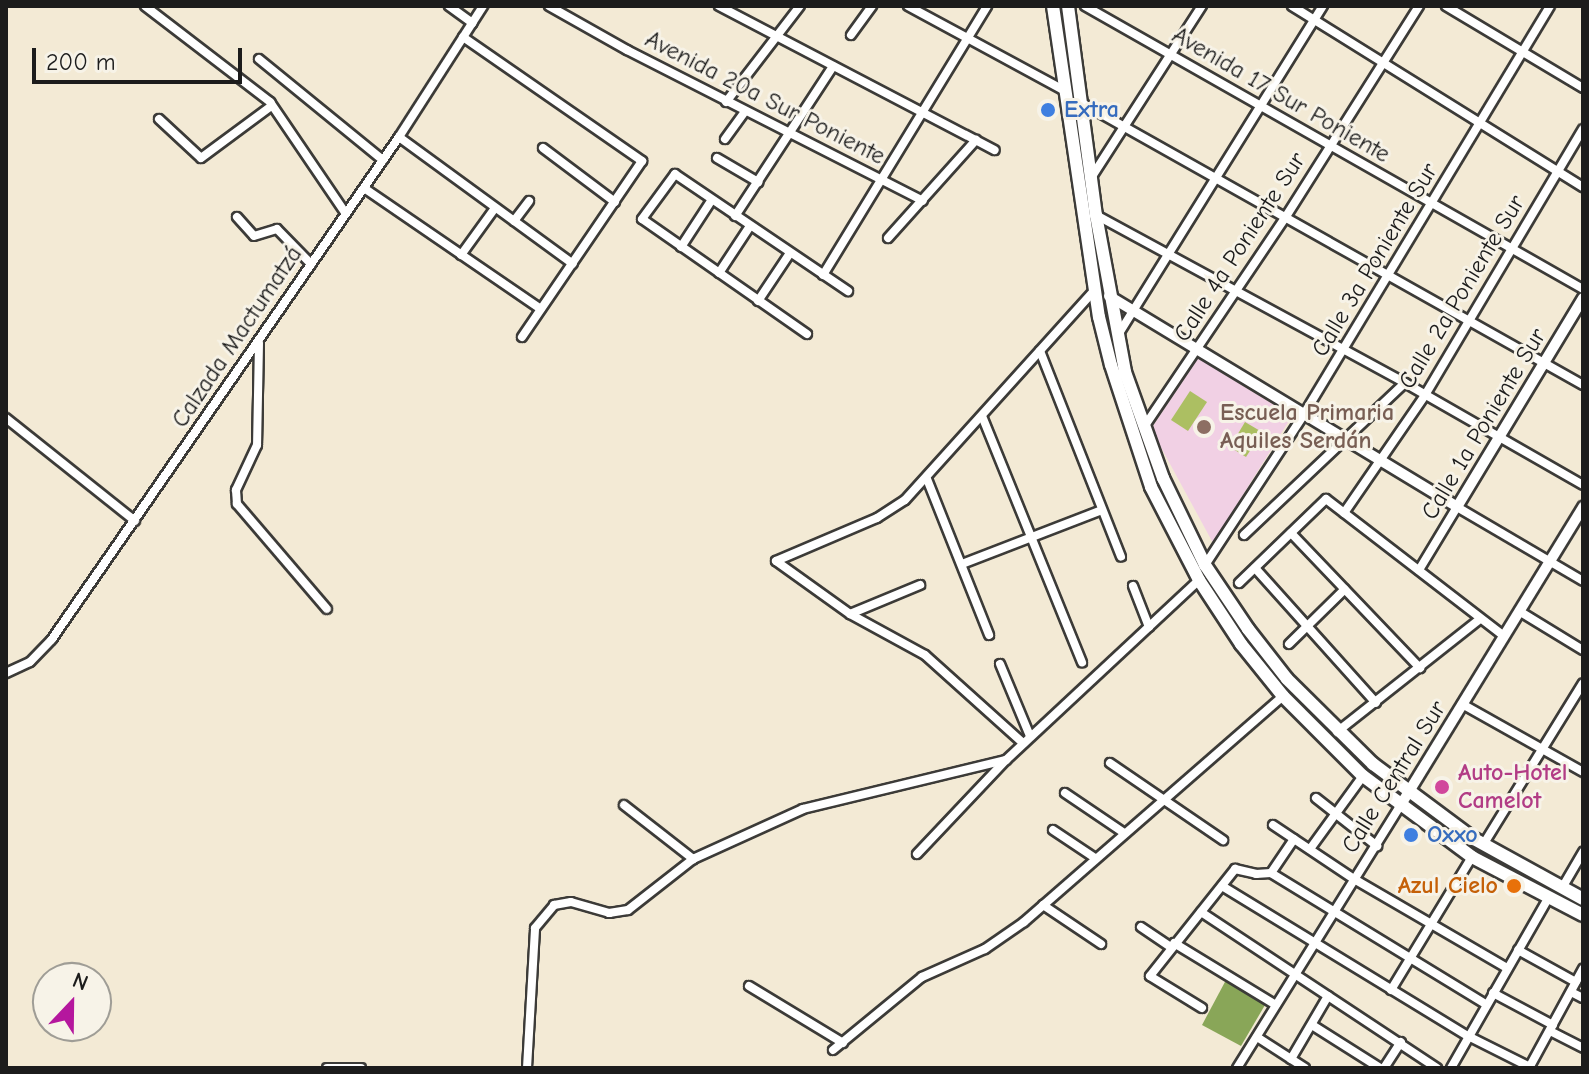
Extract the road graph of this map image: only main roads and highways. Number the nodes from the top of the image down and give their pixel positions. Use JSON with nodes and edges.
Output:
{"nodes":[{"id":1,"x":1053,"y":6,"type":"edge"},
{"id":2,"x":1068,"y":6,"type":"edge"},
{"id":3,"x":1583,"y":899,"type":"edge"},
{"id":4,"x":1583,"y":915,"type":"edge"}],
"edges":[{"from":1,"to":4,"type":"main road"},
{"from":2,"to":3,"type":"main road"}]}
